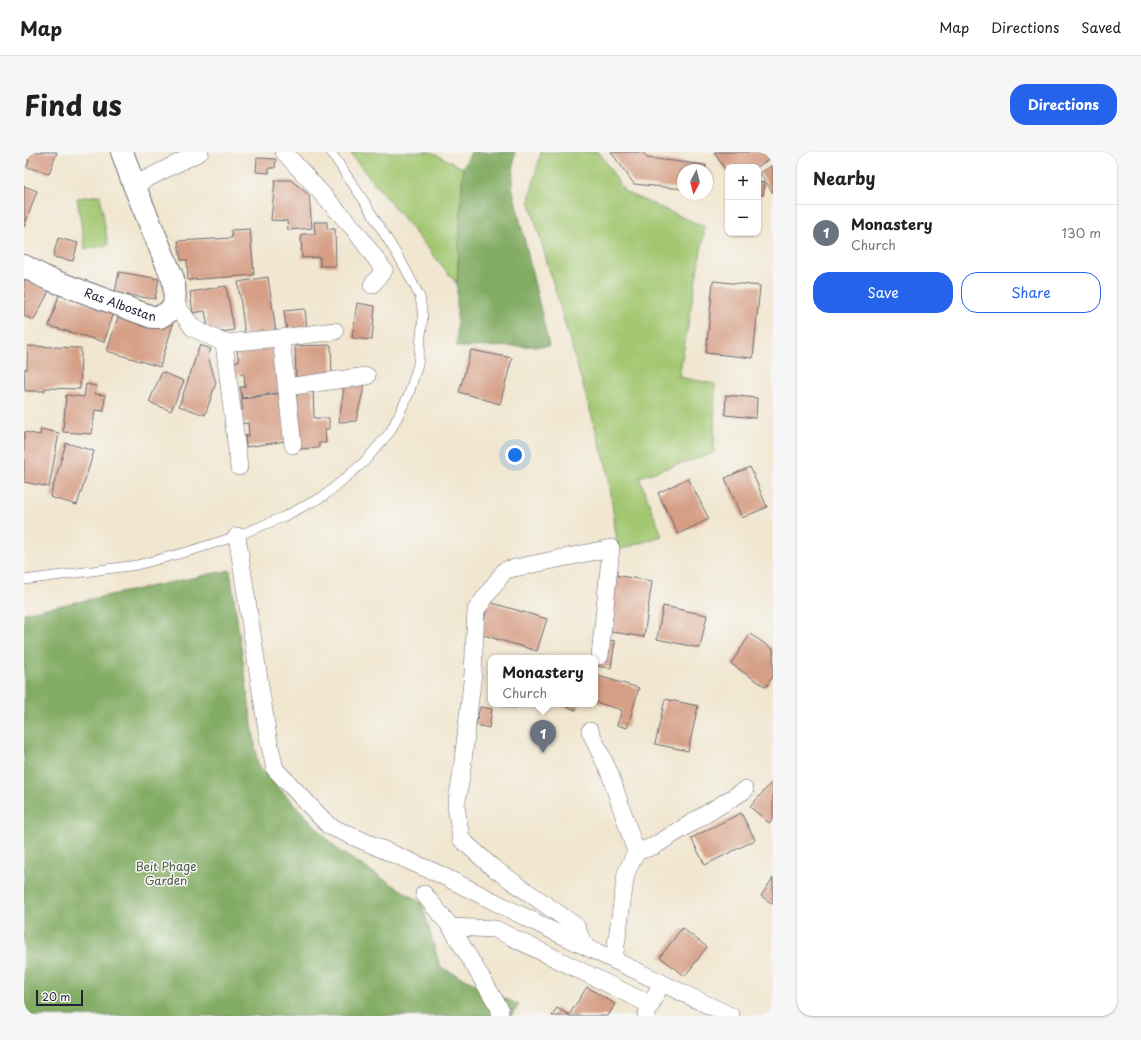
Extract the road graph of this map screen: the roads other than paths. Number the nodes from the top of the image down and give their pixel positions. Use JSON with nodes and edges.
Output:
{"nodes":[{"id":1,"x":122,"y":152,"type":"edge"},
{"id":2,"x":200,"y":152,"type":"edge"},
{"id":3,"x":284,"y":152,"type":"edge"},
{"id":4,"x":331,"y":152,"type":"edge"},
{"id":5,"x":134,"y":185,"type":"junction"},
{"id":6,"x":24,"y":266,"type":"edge"},
{"id":7,"x":372,"y":285,"type":"dead end"},
{"id":8,"x":175,"y":303,"type":"junction"},
{"id":9,"x":335,"y":330,"type":"dead end"},
{"id":10,"x":281,"y":338,"type":"junction"},
{"id":11,"x":224,"y":343,"type":"junction"},
{"id":12,"x":367,"y":376,"type":"dead end"},
{"id":13,"x":286,"y":388,"type":"junction"},
{"id":14,"x":293,"y":445,"type":"dead end"},
{"id":15,"x":239,"y":467,"type":"dead end"},
{"id":16,"x":238,"y":536,"type":"junction"},
{"id":17,"x":24,"y":580,"type":"edge"},
{"id":18,"x":600,"y":656,"type":"dead end"},
{"id":19,"x":590,"y":731,"type":"dead end"},
{"id":20,"x":745,"y":790,"type":"dead end"},
{"id":21,"x":636,"y":852,"type":"junction"},
{"id":22,"x":424,"y":894,"type":"dead end"},
{"id":23,"x":451,"y":927,"type":"junction"},
{"id":24,"x":584,"y":945,"type":"junction"},
{"id":25,"x":614,"y":960,"type":"junction"},
{"id":26,"x":661,"y":983,"type":"junction"},
{"id":27,"x":649,"y":1010,"type":"edge"},
{"id":28,"x":500,"y":1016,"type":"edge"},
{"id":29,"x":731,"y":1016,"type":"edge"}],
"edges":[{"from":1,"to":5,"type":"street","name":"Ras Albostan"},
{"from":2,"to":5,"type":"street"},
{"from":3,"to":7,"type":"street"},
{"from":4,"to":16,"type":"lane"},
{"from":5,"to":8,"type":"street","name":"Ras Albostan"},
{"from":6,"to":8,"type":"street","name":"Ras Albostan"},
{"from":8,"to":11,"type":"street"},
{"from":9,"to":10,"type":"street"},
{"from":10,"to":11,"type":"street"},
{"from":10,"to":13,"type":"street"},
{"from":11,"to":15,"type":"street"},
{"from":12,"to":13,"type":"street"},
{"from":13,"to":14,"type":"street"},
{"from":16,"to":17,"type":"lane"},
{"from":16,"to":24,"type":"street"},
{"from":18,"to":24,"type":"street"},
{"from":19,"to":21,"type":"street"},
{"from":20,"to":21,"type":"street"},
{"from":21,"to":25,"type":"street"},
{"from":22,"to":23,"type":"street"},
{"from":23,"to":27,"type":"street"},
{"from":23,"to":28,"type":"street"},
{"from":24,"to":25,"type":"street"},
{"from":25,"to":26,"type":"street"},
{"from":26,"to":27,"type":"street"},
{"from":26,"to":29,"type":"street"}]}
